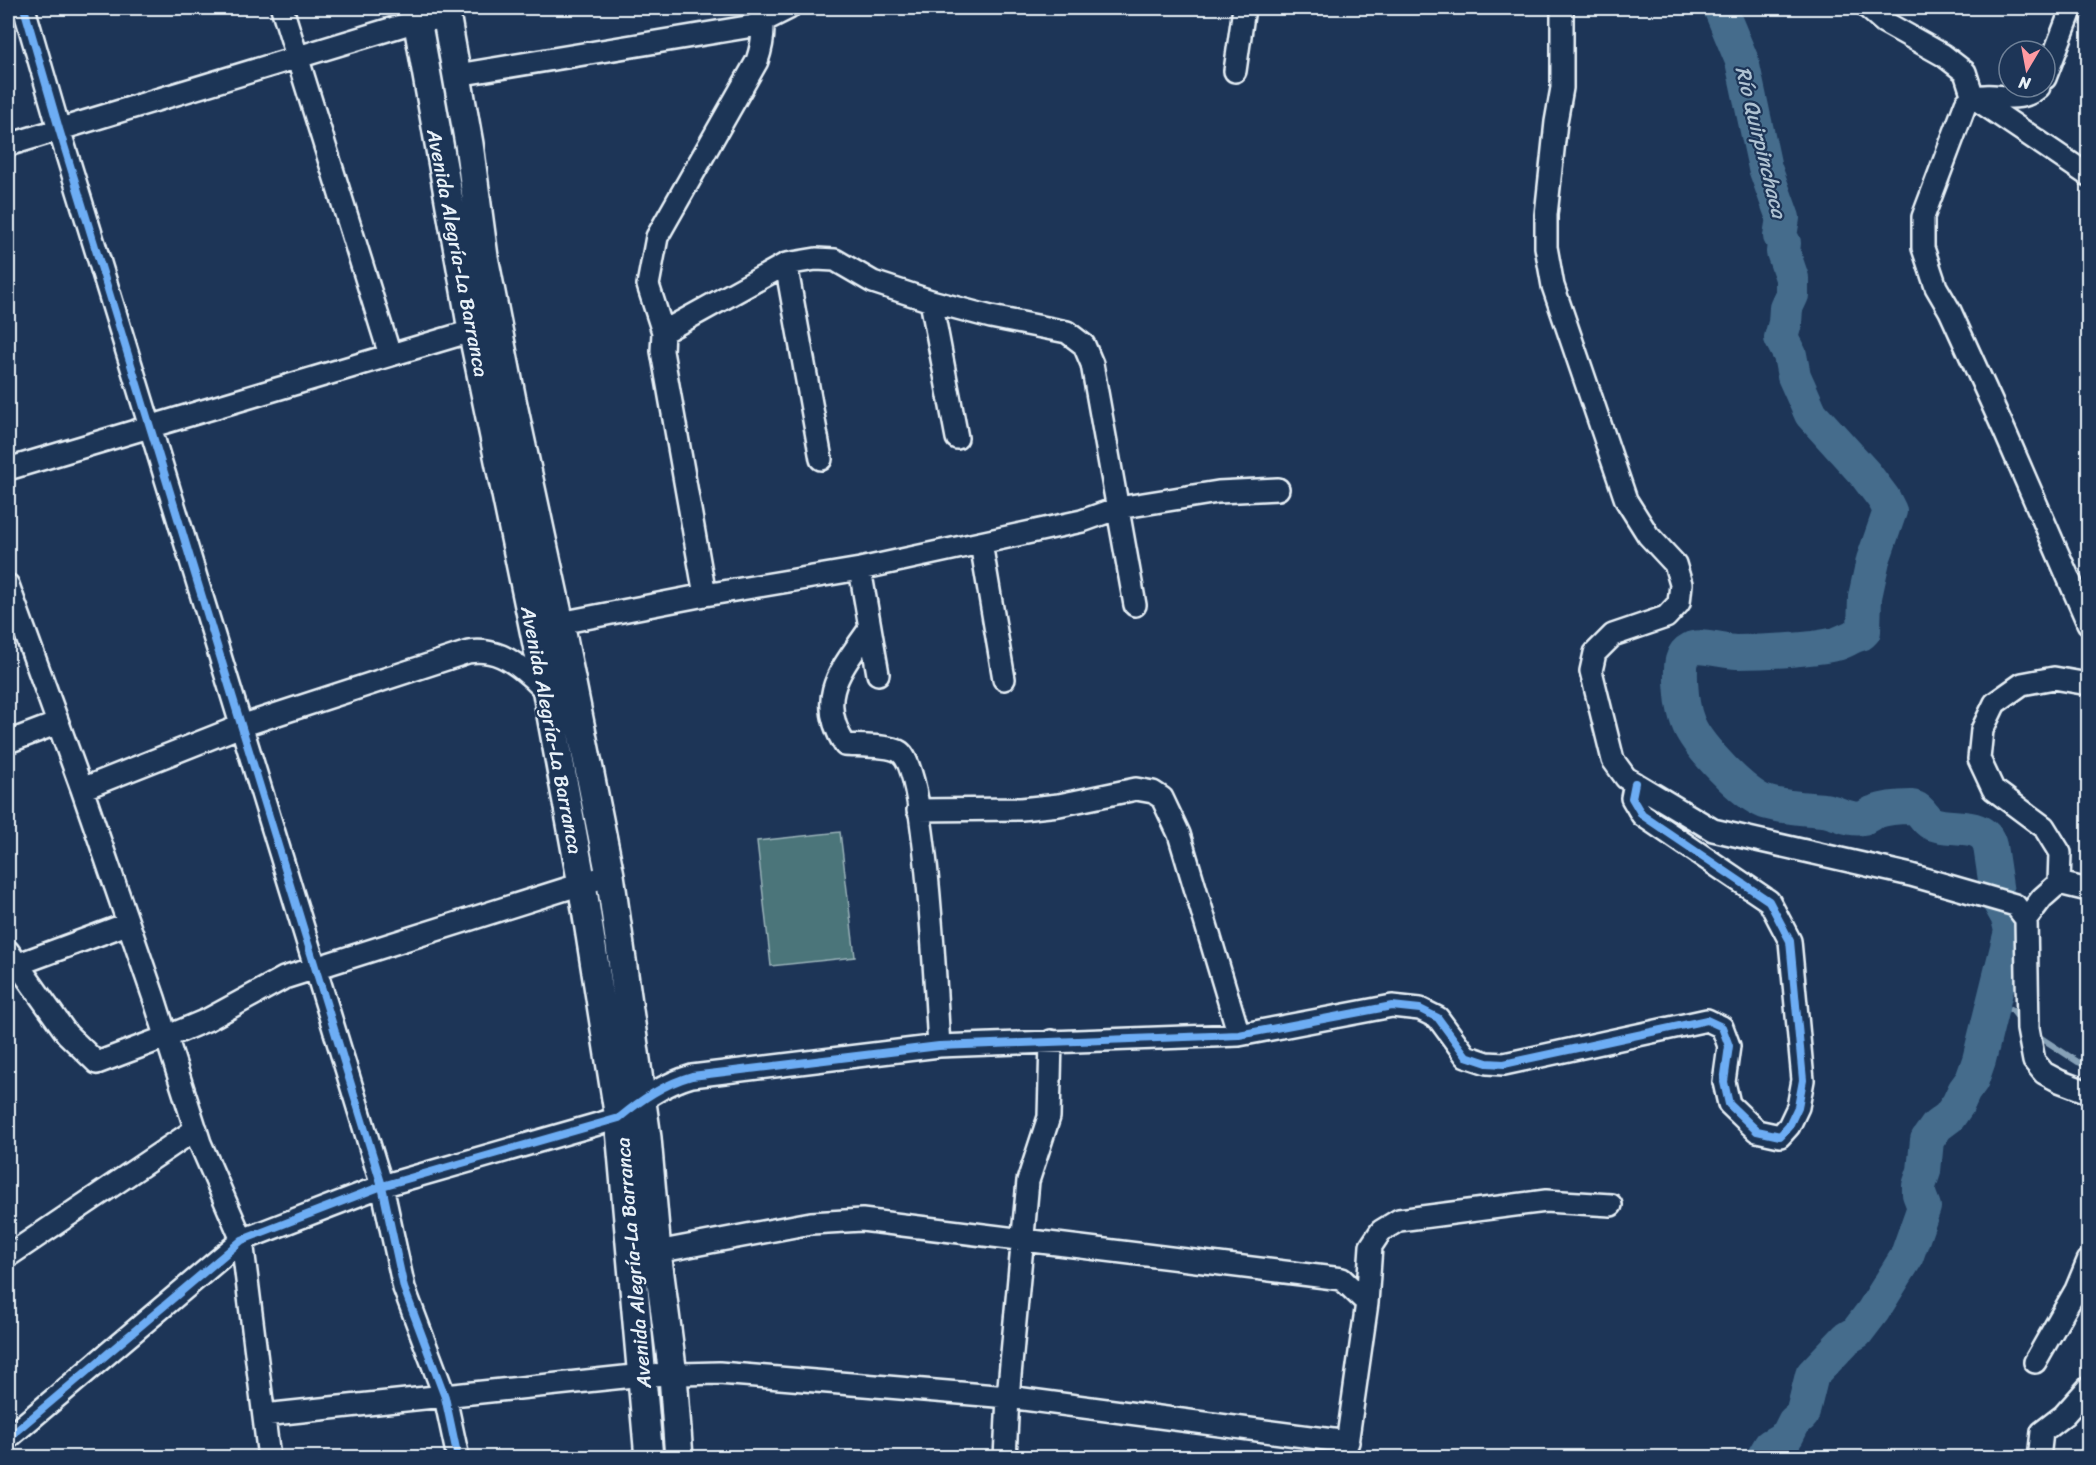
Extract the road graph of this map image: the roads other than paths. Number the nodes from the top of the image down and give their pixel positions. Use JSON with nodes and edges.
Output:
{"nodes":[{"id":1,"x":24,"y":8,"type":"edge"},
{"id":2,"x":282,"y":8,"type":"edge"},
{"id":3,"x":789,"y":8,"type":"edge"},
{"id":4,"x":1244,"y":8,"type":"edge"},
{"id":5,"x":1562,"y":8,"type":"edge"},
{"id":6,"x":1868,"y":8,"type":"edge"},
{"id":7,"x":2072,"y":8,"type":"edge"},
{"id":8,"x":446,"y":13,"type":"edge"},
{"id":9,"x":416,"y":14,"type":"edge"},
{"id":10,"x":761,"y":14,"type":"edge"},
{"id":11,"x":2057,"y":47,"type":"edge"},
{"id":12,"x":297,"y":58,"type":"junction"},
{"id":13,"x":1235,"y":71,"type":"dead end"},
{"id":14,"x":457,"y":75,"type":"junction"},
{"id":15,"x":1997,"y":96,"type":"edge"},
{"id":16,"x":1973,"y":97,"type":"junction"},
{"id":17,"x":59,"y":129,"type":"junction"},
{"id":18,"x":8,"y":145,"type":"edge"},
{"id":19,"x":2088,"y":175,"type":"edge"},
{"id":20,"x":786,"y":264,"type":"junction"},
{"id":21,"x":931,"y":301,"type":"junction"},
{"id":22,"x":485,"y":327,"type":"junction"},
{"id":23,"x":663,"y":332,"type":"junction"},
{"id":24,"x":390,"y":355,"type":"junction"},
{"id":25,"x":150,"y":427,"type":"junction"},
{"id":26,"x":957,"y":438,"type":"dead end"},
{"id":27,"x":821,"y":459,"type":"dead end"},
{"id":28,"x":8,"y":469,"type":"edge"},
{"id":29,"x":1278,"y":489,"type":"dead end"},
{"id":30,"x":1118,"y":508,"type":"junction"},
{"id":31,"x":981,"y":543,"type":"junction"},
{"id":32,"x":860,"y":569,"type":"junction"},
{"id":33,"x":8,"y":585,"type":"edge"},
{"id":34,"x":705,"y":595,"type":"junction"},
{"id":35,"x":1135,"y":604,"type":"dead end"},
{"id":36,"x":560,"y":623,"type":"junction"},
{"id":37,"x":2088,"y":623,"type":"edge"},
{"id":38,"x":870,"y":628,"type":"junction"},
{"id":39,"x":878,"y":675,"type":"dead end"},
{"id":40,"x":1004,"y":680,"type":"dead end"},
{"id":41,"x":2088,"y":684,"type":"edge"},
{"id":42,"x":547,"y":693,"type":"junction"},
{"id":43,"x":577,"y":711,"type":"junction"},
{"id":44,"x":58,"y":723,"type":"junction"},
{"id":45,"x":241,"y":726,"type":"junction"},
{"id":46,"x":8,"y":742,"type":"edge"},
{"id":47,"x":1635,"y":783,"type":"junction"},
{"id":48,"x":82,"y":789,"type":"junction"},
{"id":49,"x":918,"y":810,"type":"junction"},
{"id":50,"x":610,"y":875,"type":"junction"},
{"id":51,"x":2059,"y":883,"type":"junction"},
{"id":52,"x":582,"y":884,"type":"junction"},
{"id":53,"x":2088,"y":891,"type":"edge"},
{"id":54,"x":2026,"y":919,"type":"junction"},
{"id":55,"x":127,"y":924,"type":"junction"},
{"id":56,"x":11,"y":961,"type":"edge"},
{"id":57,"x":315,"y":967,"type":"junction"},
{"id":58,"x":1239,"y":1035,"type":"junction"},
{"id":59,"x":166,"y":1037,"type":"junction"},
{"id":60,"x":1051,"y":1041,"type":"junction"},
{"id":61,"x":939,"y":1046,"type":"junction"},
{"id":62,"x":2088,"y":1092,"type":"edge"},
{"id":63,"x":642,"y":1099,"type":"junction"},
{"id":64,"x":619,"y":1118,"type":"junction"},
{"id":65,"x":196,"y":1130,"type":"junction"},
{"id":66,"x":382,"y":1186,"type":"junction"},
{"id":67,"x":1611,"y":1205,"type":"dead end"},
{"id":68,"x":242,"y":1240,"type":"junction"},
{"id":69,"x":1023,"y":1240,"type":"junction"},
{"id":70,"x":644,"y":1252,"type":"junction"},
{"id":71,"x":8,"y":1256,"type":"edge"},
{"id":72,"x":2088,"y":1261,"type":"edge"},
{"id":73,"x":1367,"y":1303,"type":"junction"},
{"id":74,"x":2035,"y":1362,"type":"dead end"},
{"id":75,"x":673,"y":1375,"type":"junction"},
{"id":76,"x":643,"y":1376,"type":"junction"},
{"id":77,"x":2088,"y":1388,"type":"edge"},
{"id":78,"x":445,"y":1397,"type":"junction"},
{"id":79,"x":1008,"y":1397,"type":"junction"},
{"id":80,"x":264,"y":1415,"type":"junction"},
{"id":81,"x":8,"y":1438,"type":"edge"},
{"id":82,"x":268,"y":1450,"type":"edge"},
{"id":83,"x":1346,"y":1450,"type":"edge"},
{"id":84,"x":250,"y":1458,"type":"edge"},
{"id":85,"x":458,"y":1458,"type":"edge"},
{"id":86,"x":649,"y":1458,"type":"edge"},
{"id":87,"x":679,"y":1458,"type":"edge"},
{"id":88,"x":1005,"y":1458,"type":"edge"},
{"id":89,"x":2039,"y":1458,"type":"edge"}],
"edges":[{"from":1,"to":17,"type":"street"},
{"from":2,"to":12,"type":"street"},
{"from":3,"to":10,"type":"street"},
{"from":4,"to":13,"type":"street"},
{"from":5,"to":47,"type":"street"},
{"from":6,"to":16,"type":"street"},
{"from":7,"to":11,"type":"street"},
{"from":8,"to":9,"type":"street"},
{"from":8,"to":14,"type":"main road","name":"Avenida Alegría-La Barranca"},
{"from":9,"to":12,"type":"street"},
{"from":9,"to":22,"type":"main road","name":"Avenida Alegría-La Barranca"},
{"from":10,"to":14,"type":"street"},
{"from":10,"to":23,"type":"street"},
{"from":12,"to":17,"type":"street"},
{"from":12,"to":24,"type":"street"},
{"from":14,"to":22,"type":"main road","name":"Avenida Alegría-La Barranca"},
{"from":15,"to":16,"type":"street"},
{"from":16,"to":19,"type":"street"},
{"from":16,"to":37,"type":"street"},
{"from":17,"to":18,"type":"street"},
{"from":17,"to":25,"type":"street"},
{"from":20,"to":21,"type":"street"},
{"from":20,"to":23,"type":"street"},
{"from":20,"to":27,"type":"street"},
{"from":21,"to":26,"type":"street"},
{"from":21,"to":30,"type":"street"},
{"from":22,"to":24,"type":"street"},
{"from":22,"to":36,"type":"main road","name":"Avenida Alegría-La Barranca"},
{"from":22,"to":42,"type":"main road","name":"Avenida Alegría-La Barranca"},
{"from":23,"to":34,"type":"street"},
{"from":24,"to":25,"type":"street"},
{"from":25,"to":28,"type":"street"},
{"from":25,"to":45,"type":"street"},
{"from":29,"to":30,"type":"street"},
{"from":30,"to":31,"type":"street"},
{"from":30,"to":35,"type":"street"},
{"from":31,"to":32,"type":"street"},
{"from":31,"to":40,"type":"street"},
{"from":32,"to":34,"type":"street"},
{"from":32,"to":38,"type":"street"},
{"from":33,"to":44,"type":"street"},
{"from":34,"to":36,"type":"street"},
{"from":36,"to":43,"type":"main road","name":"Avenida Alegría-La Barranca"},
{"from":38,"to":39,"type":"street"},
{"from":38,"to":49,"type":"street"},
{"from":41,"to":51,"type":"street"},
{"from":42,"to":43,"type":"street"},
{"from":42,"to":45,"type":"street"},
{"from":42,"to":52,"type":"main road","name":"Avenida Alegría-La Barranca"},
{"from":43,"to":50,"type":"main road","name":"Avenida Alegría-La Barranca"},
{"from":44,"to":46,"type":"street"},
{"from":44,"to":48,"type":"street"},
{"from":45,"to":48,"type":"street"},
{"from":45,"to":57,"type":"street"},
{"from":47,"to":54,"type":"street"},
{"from":47,"to":58,"type":"street"},
{"from":48,"to":55,"type":"street"},
{"from":49,"to":58,"type":"street"},
{"from":49,"to":61,"type":"street"},
{"from":50,"to":52,"type":"street"},
{"from":50,"to":63,"type":"main road","name":"Avenida Alegría-La Barranca"},
{"from":51,"to":53,"type":"street"},
{"from":51,"to":54,"type":"street"},
{"from":52,"to":57,"type":"street"},
{"from":52,"to":64,"type":"main road","name":"Avenida Alegría-La Barranca"},
{"from":54,"to":62,"type":"street"},
{"from":55,"to":56,"type":"street"},
{"from":55,"to":59,"type":"street"},
{"from":56,"to":59,"type":"street"},
{"from":57,"to":59,"type":"street"},
{"from":57,"to":66,"type":"street"},
{"from":58,"to":60,"type":"street"},
{"from":59,"to":65,"type":"street"},
{"from":60,"to":61,"type":"street"},
{"from":60,"to":69,"type":"street"},
{"from":61,"to":63,"type":"street"},
{"from":63,"to":64,"type":"street"},
{"from":63,"to":70,"type":"main road","name":"Avenida Alegría-La Barranca"},
{"from":64,"to":66,"type":"street"},
{"from":64,"to":70,"type":"main road","name":"Avenida Alegría-La Barranca"},
{"from":65,"to":68,"type":"street"},
{"from":65,"to":71,"type":"street"},
{"from":66,"to":68,"type":"street"},
{"from":66,"to":78,"type":"street"},
{"from":67,"to":73,"type":"street"},
{"from":68,"to":80,"type":"street"},
{"from":68,"to":81,"type":"street"},
{"from":69,"to":70,"type":"street"},
{"from":69,"to":73,"type":"street"},
{"from":69,"to":79,"type":"street"},
{"from":70,"to":75,"type":"main road","name":"Avenida Alegría-La Barranca"},
{"from":70,"to":76,"type":"main road","name":"Avenida Alegría-La Barranca"},
{"from":72,"to":74,"type":"street"},
{"from":73,"to":83,"type":"street"},
{"from":75,"to":76,"type":"street"},
{"from":75,"to":79,"type":"street"},
{"from":75,"to":87,"type":"main road","name":"Avenida Alegría-La Barranca"},
{"from":76,"to":78,"type":"street"},
{"from":76,"to":86,"type":"main road","name":"Avenida Alegría-La Barranca"},
{"from":77,"to":89,"type":"street"},
{"from":78,"to":80,"type":"street"},
{"from":78,"to":85,"type":"street"},
{"from":79,"to":83,"type":"street"},
{"from":79,"to":88,"type":"street"},
{"from":80,"to":82,"type":"street"},
{"from":82,"to":84,"type":"street"}]}
